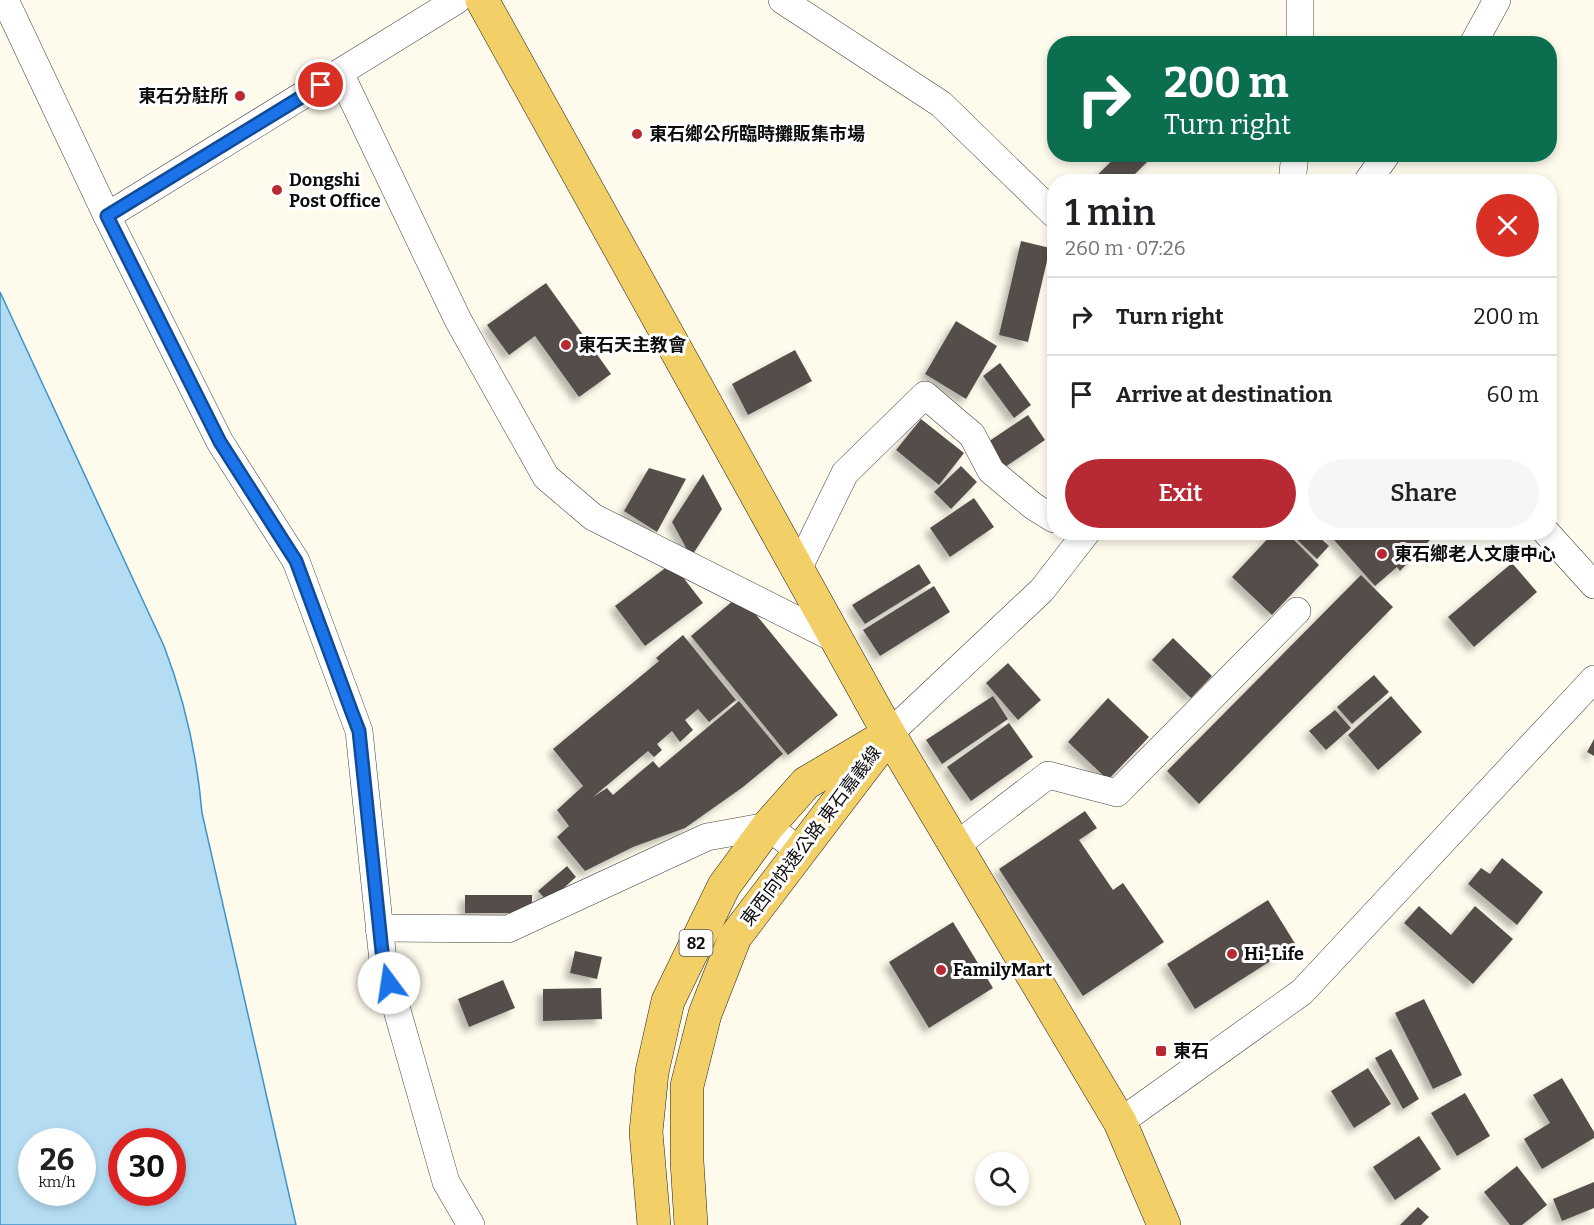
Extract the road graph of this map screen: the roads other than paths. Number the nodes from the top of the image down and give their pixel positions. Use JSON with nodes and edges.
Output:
{"nodes":[{"id":1,"x":5,"y":0,"type":"edge"},
{"id":2,"x":457,"y":0,"type":"edge"},
{"id":3,"x":482,"y":0,"type":"edge"},
{"id":4,"x":782,"y":0,"type":"edge"},
{"id":5,"x":1300,"y":0,"type":"edge"},
{"id":6,"x":1497,"y":0,"type":"edge"},
{"id":7,"x":1300,"y":36,"type":"edge"},
{"id":8,"x":1477,"y":36,"type":"edge"},
{"id":9,"x":340,"y":73,"type":"junction"},
{"id":10,"x":1047,"y":207,"type":"edge"},
{"id":11,"x":107,"y":216,"type":"junction"},
{"id":12,"x":1047,"y":515,"type":"edge"},
{"id":13,"x":1080,"y":540,"type":"edge"},
{"id":14,"x":1553,"y":540,"type":"edge"},
{"id":15,"x":798,"y":569,"type":"junction"},
{"id":16,"x":1594,"y":585,"type":"edge"},
{"id":17,"x":1297,"y":611,"type":"dead end"},
{"id":18,"x":837,"y":640,"type":"junction"},
{"id":19,"x":1594,"y":679,"type":"edge"},
{"id":20,"x":889,"y":734,"type":"junction"},
{"id":21,"x":768,"y":826,"type":"junction"},
{"id":22,"x":954,"y":847,"type":"junction"},
{"id":23,"x":799,"y":851,"type":"junction"},
{"id":24,"x":379,"y":928,"type":"junction"},
{"id":25,"x":1120,"y":1122,"type":"junction"},
{"id":26,"x":471,"y":1225,"type":"edge"},
{"id":27,"x":654,"y":1225,"type":"edge"},
{"id":28,"x":691,"y":1225,"type":"edge"},
{"id":29,"x":1164,"y":1225,"type":"edge"}],
"edges":[{"from":1,"to":11,"type":"street"},
{"from":2,"to":9,"type":"street"},
{"from":3,"to":15,"type":"main road"},
{"from":4,"to":10,"type":"street"},
{"from":5,"to":7,"type":"street"},
{"from":6,"to":8,"type":"street"},
{"from":9,"to":11,"type":"street"},
{"from":9,"to":18,"type":"street"},
{"from":11,"to":24,"type":"street"},
{"from":12,"to":15,"type":"street"},
{"from":13,"to":20,"type":"street"},
{"from":14,"to":16,"type":"street"},
{"from":15,"to":18,"type":"main road"},
{"from":17,"to":22,"type":"street"},
{"from":18,"to":20,"type":"main road"},
{"from":19,"to":25,"type":"street"},
{"from":20,"to":21,"type":"main road","name":"東西向快速公路 東石嘉義線","number":"82"},
{"from":20,"to":22,"type":"main road"},
{"from":20,"to":23,"type":"main road","name":"東西向快速公路 東石嘉義線","number":"82"},
{"from":21,"to":23,"type":"street"},
{"from":21,"to":24,"type":"street"},
{"from":21,"to":27,"type":"main road","name":"東西向快速公路 東石嘉義線","number":"82"},
{"from":22,"to":25,"type":"main road"},
{"from":23,"to":28,"type":"main road","name":"東西向快速公路 東石嘉義線","number":"82"},
{"from":24,"to":26,"type":"street"},
{"from":25,"to":29,"type":"main road"}]}
